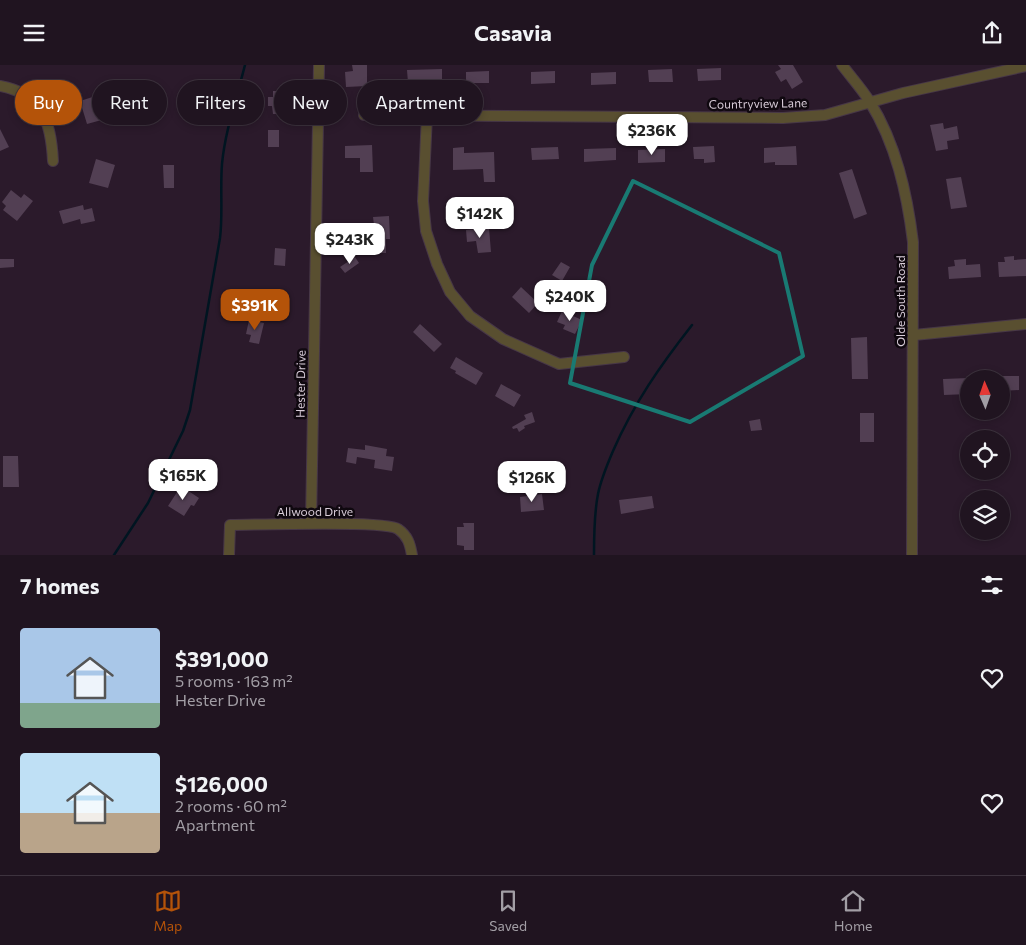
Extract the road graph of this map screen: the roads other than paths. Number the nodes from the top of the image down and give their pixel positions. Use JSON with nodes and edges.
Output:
{"nodes":[{"id":1,"x":319,"y":65,"type":"edge"},
{"id":2,"x":842,"y":65,"type":"edge"},
{"id":3,"x":1026,"y":66,"type":"edge"},
{"id":4,"x":1005,"y":68,"type":"edge"},
{"id":5,"x":0,"y":86,"type":"edge"},
{"id":6,"x":871,"y":103,"type":"junction"},
{"id":7,"x":483,"y":115,"type":"edge"},
{"id":8,"x":427,"y":125,"type":"edge"},
{"id":9,"x":53,"y":161,"type":"dead end"},
{"id":10,"x":1026,"y":324,"type":"edge"},
{"id":11,"x":914,"y":335,"type":"junction"},
{"id":12,"x":624,"y":357,"type":"dead end"},
{"id":13,"x":311,"y":524,"type":"junction"},
{"id":14,"x":229,"y":555,"type":"edge"},
{"id":15,"x":412,"y":555,"type":"edge"},
{"id":16,"x":912,"y":555,"type":"edge"}],
"edges":[{"from":1,"to":13,"type":"street","name":"Hester Drive"},
{"from":2,"to":6,"type":"street","name":"Olde South Road"},
{"from":3,"to":4,"type":"street","name":"Countryview Lane"},
{"from":4,"to":6,"type":"street","name":"Countryview Lane"},
{"from":5,"to":9,"type":"street"},
{"from":6,"to":7,"type":"street","name":"Countryview Lane"},
{"from":6,"to":11,"type":"street","name":"Olde South Road"},
{"from":8,"to":12,"type":"street"},
{"from":10,"to":11,"type":"street"},
{"from":11,"to":16,"type":"street","name":"Olde South Road"},
{"from":13,"to":14,"type":"street","name":"Allwood Drive"},
{"from":13,"to":15,"type":"street","name":"Allwood Drive"}]}
